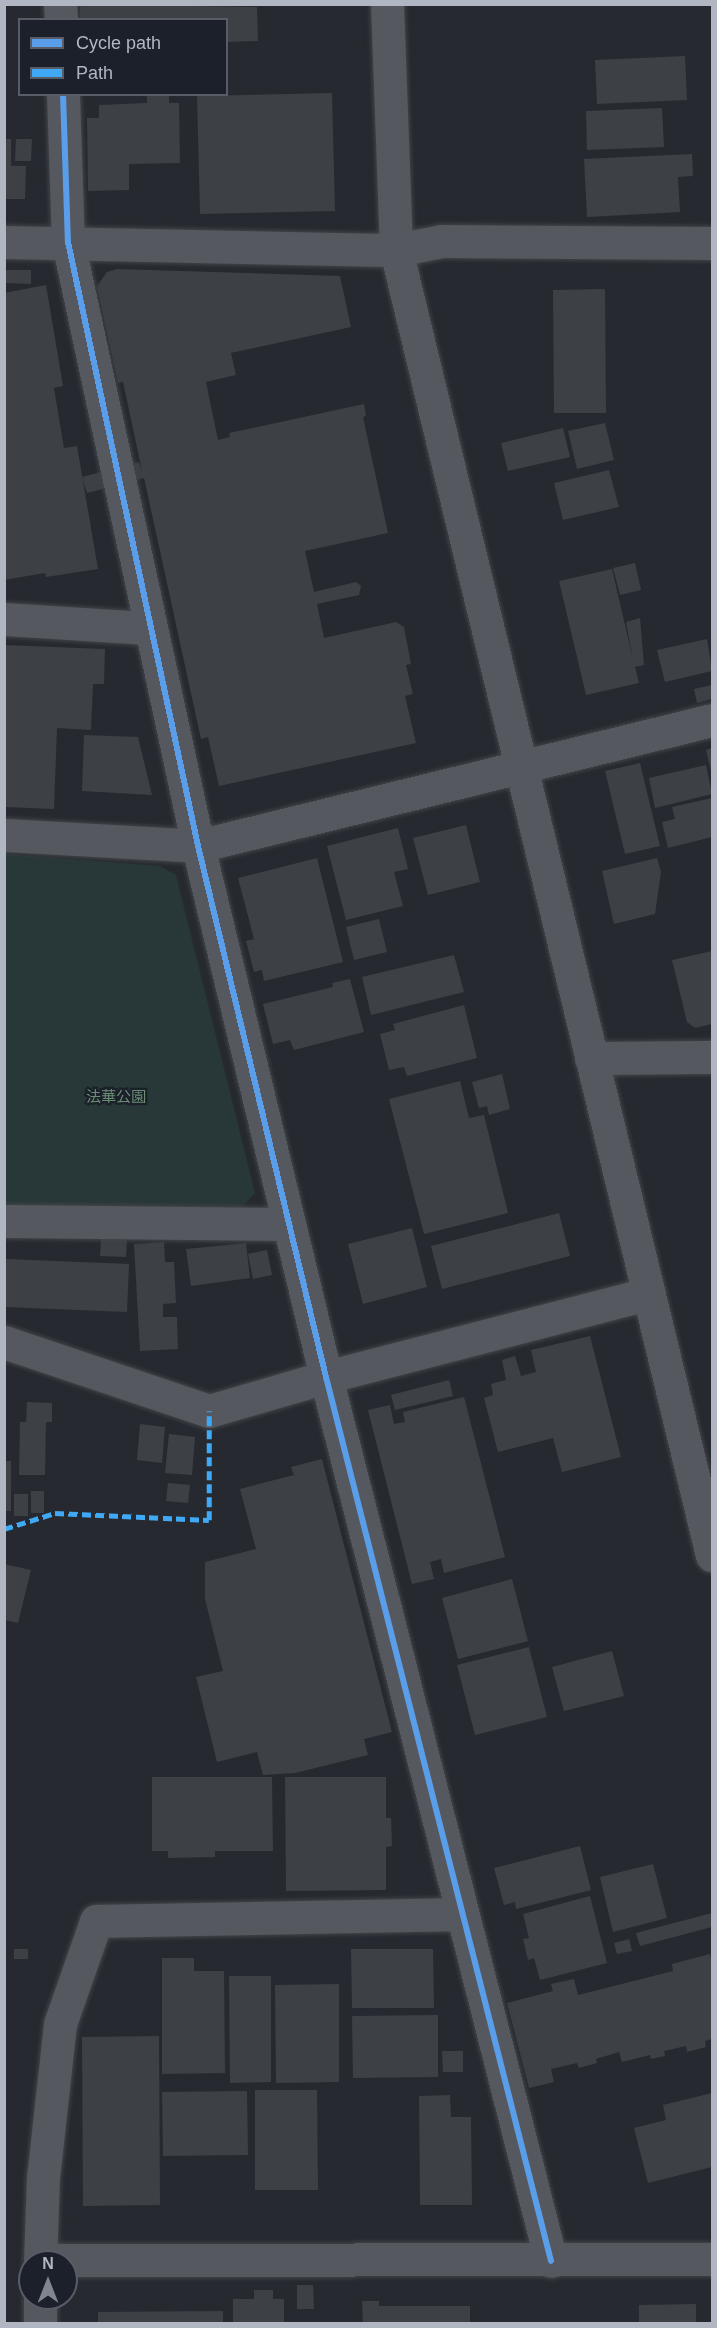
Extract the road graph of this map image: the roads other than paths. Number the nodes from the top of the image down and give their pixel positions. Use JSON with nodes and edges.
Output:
{"nodes":[{"id":1,"x":387,"y":4,"type":"edge"},
{"id":2,"x":63,"y":96,"type":"edge"},
{"id":3,"x":4,"y":242,"type":"edge"},
{"id":4,"x":69,"y":242,"type":"junction"},
{"id":5,"x":712,"y":243,"type":"edge"},
{"id":6,"x":396,"y":250,"type":"junction"},
{"id":7,"x":4,"y":619,"type":"edge"},
{"id":8,"x":149,"y":628,"type":"junction"},
{"id":9,"x":712,"y":720,"type":"edge"},
{"id":10,"x":521,"y":768,"type":"junction"},
{"id":11,"x":4,"y":835,"type":"edge"},
{"id":12,"x":198,"y":846,"type":"junction"},
{"id":13,"x":712,"y":1057,"type":"edge"},
{"id":14,"x":591,"y":1058,"type":"junction"},
{"id":15,"x":4,"y":1221,"type":"edge"},
{"id":16,"x":289,"y":1224,"type":"junction"},
{"id":17,"x":648,"y":1294,"type":"junction"},
{"id":18,"x":4,"y":1342,"type":"edge"},
{"id":19,"x":326,"y":1377,"type":"junction"},
{"id":20,"x":712,"y":1555,"type":"edge"},
{"id":21,"x":461,"y":1914,"type":"junction"},
{"id":22,"x":40,"y":2250,"type":"edge"},
{"id":23,"x":712,"y":2259,"type":"edge"},
{"id":24,"x":78,"y":2261,"type":"edge"},
{"id":25,"x":551,"y":2261,"type":"junction"}],
"edges":[{"from":1,"to":6,"type":"street"},
{"from":2,"to":4,"type":"street"},
{"from":3,"to":4,"type":"street"},
{"from":4,"to":6,"type":"street"},
{"from":4,"to":8,"type":"street"},
{"from":5,"to":6,"type":"street"},
{"from":6,"to":10,"type":"street"},
{"from":7,"to":8,"type":"street"},
{"from":8,"to":12,"type":"street"},
{"from":9,"to":10,"type":"street"},
{"from":10,"to":12,"type":"street"},
{"from":10,"to":14,"type":"street"},
{"from":11,"to":12,"type":"street"},
{"from":12,"to":16,"type":"street"},
{"from":13,"to":14,"type":"street"},
{"from":14,"to":17,"type":"street"},
{"from":15,"to":16,"type":"street"},
{"from":16,"to":19,"type":"street"},
{"from":17,"to":19,"type":"street"},
{"from":17,"to":20,"type":"street"},
{"from":18,"to":19,"type":"street"},
{"from":19,"to":21,"type":"street"},
{"from":21,"to":22,"type":"street"},
{"from":21,"to":25,"type":"street"},
{"from":23,"to":25,"type":"street"},
{"from":24,"to":25,"type":"street"}]}
